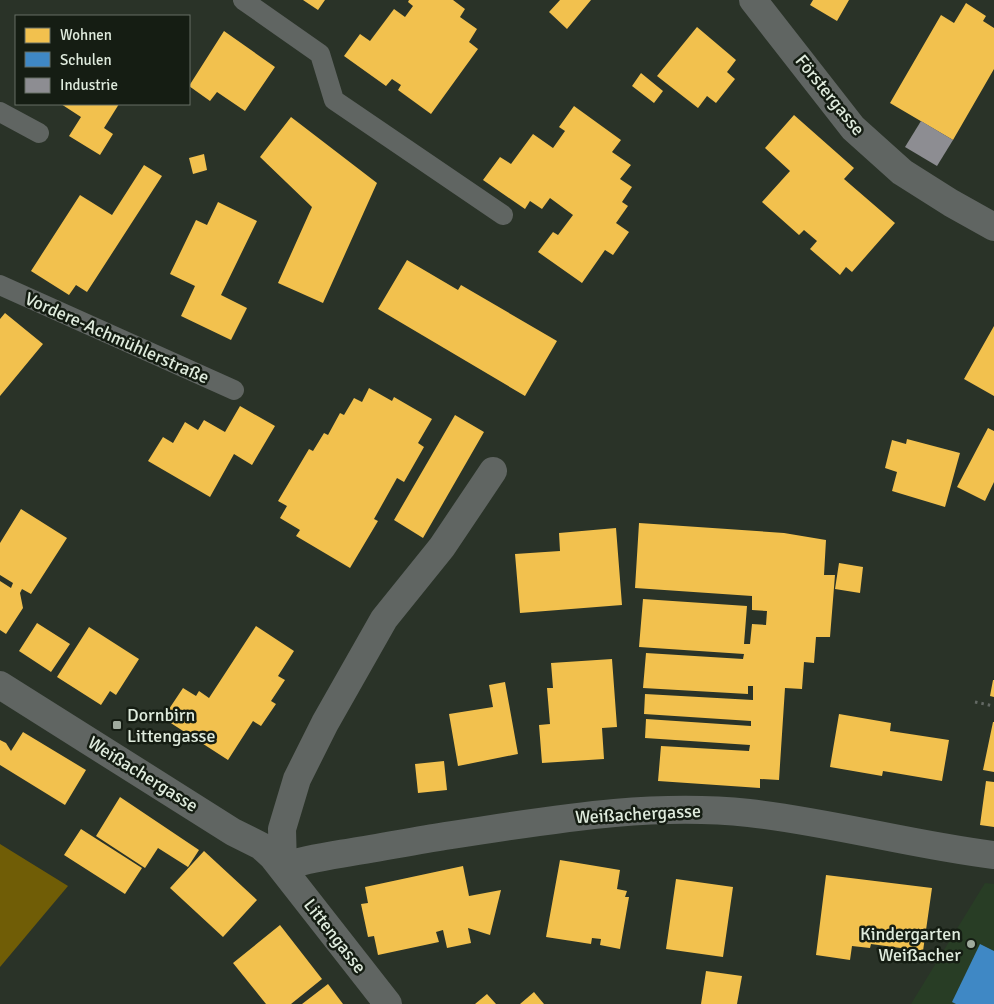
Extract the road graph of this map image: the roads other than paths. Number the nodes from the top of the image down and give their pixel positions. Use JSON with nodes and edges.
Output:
{"nodes":[{"id":1,"x":243,"y":0,"type":"edge"},
{"id":2,"x":753,"y":0,"type":"edge"},
{"id":3,"x":0,"y":112,"type":"edge"},
{"id":4,"x":39,"y":133,"type":"dead end"},
{"id":5,"x":503,"y":215,"type":"dead end"},
{"id":6,"x":994,"y":227,"type":"edge"},
{"id":7,"x":0,"y":285,"type":"edge"},
{"id":8,"x":234,"y":390,"type":"dead end"},
{"id":9,"x":492,"y":470,"type":"dead end"},
{"id":10,"x":0,"y":685,"type":"edge"},
{"id":11,"x":994,"y":855,"type":"edge"},
{"id":12,"x":282,"y":867,"type":"junction"},
{"id":13,"x":388,"y":1004,"type":"edge"}],
"edges":[{"from":1,"to":5,"type":"lane"},
{"from":2,"to":6,"type":"street","name":"Förstergasse"},
{"from":3,"to":4,"type":"lane"},
{"from":7,"to":8,"type":"lane","name":"Vordere-Achmühlerstraße"},
{"from":9,"to":12,"type":"street"},
{"from":10,"to":12,"type":"street","name":"Weißachergasse"},
{"from":11,"to":12,"type":"street","name":"Weißachergasse"},
{"from":12,"to":13,"type":"street","name":"Littengasse"}]}
